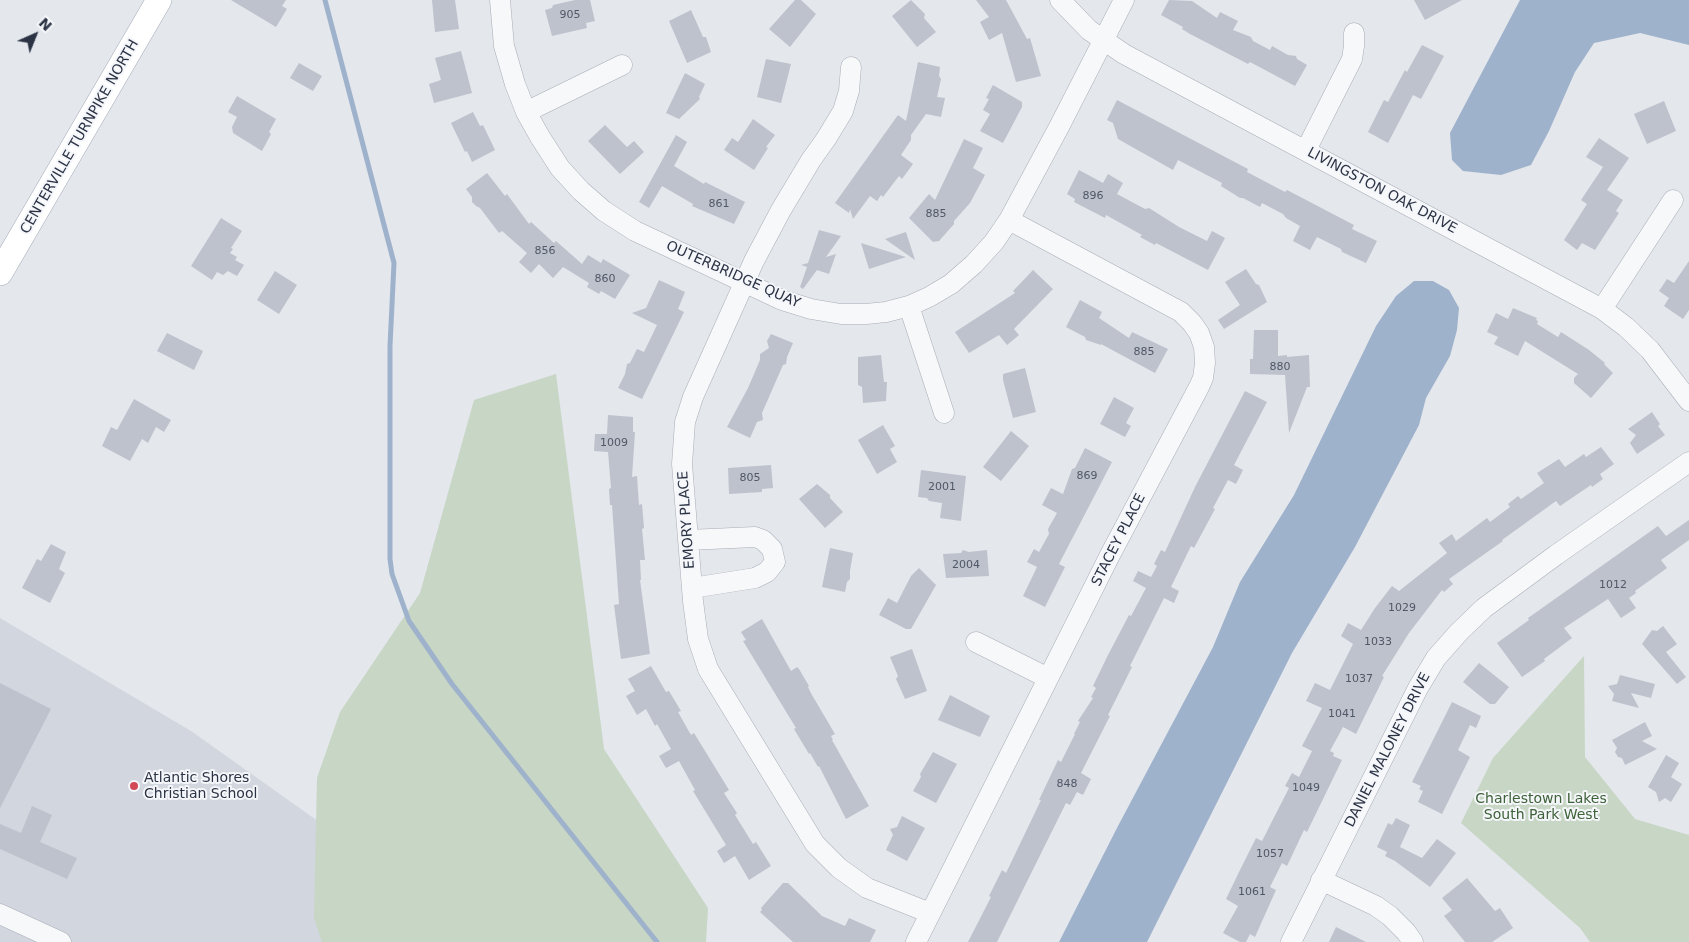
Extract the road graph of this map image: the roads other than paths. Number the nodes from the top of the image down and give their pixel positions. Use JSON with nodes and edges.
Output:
{"nodes":[{"id":1,"x":159,"y":0,"type":"edge"},
{"id":2,"x":500,"y":0,"type":"edge"},
{"id":3,"x":1060,"y":0,"type":"edge"},
{"id":4,"x":1124,"y":0,"type":"edge"},
{"id":5,"x":1354,"y":33,"type":"dead end"},
{"id":6,"x":1103,"y":41,"type":"junction"},
{"id":7,"x":622,"y":65,"type":"dead end"},
{"id":8,"x":851,"y":67,"type":"dead end"},
{"id":9,"x":526,"y":112,"type":"junction"},
{"id":10,"x":1306,"y":150,"type":"junction"},
{"id":11,"x":1673,"y":200,"type":"dead end"},
{"id":12,"x":1009,"y":220,"type":"junction"},
{"id":13,"x":0,"y":274,"type":"edge"},
{"id":14,"x":744,"y":283,"type":"junction"},
{"id":15,"x":909,"y":306,"type":"junction"},
{"id":16,"x":1602,"y":309,"type":"junction"},
{"id":17,"x":1689,"y":400,"type":"edge"},
{"id":18,"x":944,"y":413,"type":"dead end"},
{"id":19,"x":1689,"y":462,"type":"edge"},
{"id":20,"x":688,"y":540,"type":"junction"},
{"id":21,"x":692,"y":588,"type":"junction"},
{"id":22,"x":976,"y":642,"type":"dead end"},
{"id":23,"x":1048,"y":678,"type":"junction"},
{"id":24,"x":1322,"y":880,"type":"junction"},
{"id":25,"x":930,"y":913,"type":"junction"},
{"id":26,"x":0,"y":914,"type":"edge"},
{"id":27,"x":61,"y":942,"type":"edge"},
{"id":28,"x":916,"y":942,"type":"edge"},
{"id":29,"x":1291,"y":942,"type":"edge"},
{"id":30,"x":1413,"y":942,"type":"edge"}],
"edges":[{"from":1,"to":13,"type":"main road","name":"CENTERVILLE TURNPIKE NORTH"},
{"from":2,"to":9,"type":"street","name":"OUTERBRIDGE QUAY"},
{"from":3,"to":6,"type":"street","name":"LIVINGSTON OAK DRIVE"},
{"from":4,"to":6,"type":"street","name":"OUTERBRIDGE QUAY"},
{"from":5,"to":10,"type":"street"},
{"from":6,"to":10,"type":"street","name":"LIVINGSTON OAK DRIVE"},
{"from":6,"to":12,"type":"street","name":"OUTERBRIDGE QUAY"},
{"from":7,"to":9,"type":"street"},
{"from":8,"to":14,"type":"street","name":"EMORY PLACE"},
{"from":9,"to":14,"type":"street","name":"OUTERBRIDGE QUAY"},
{"from":10,"to":16,"type":"street","name":"LIVINGSTON OAK DRIVE"},
{"from":11,"to":16,"type":"street"},
{"from":12,"to":15,"type":"street","name":"OUTERBRIDGE QUAY"},
{"from":12,"to":23,"type":"street","name":"STACEY PLACE"},
{"from":14,"to":15,"type":"street","name":"OUTERBRIDGE QUAY"},
{"from":14,"to":20,"type":"street","name":"EMORY PLACE"},
{"from":15,"to":18,"type":"street"},
{"from":16,"to":17,"type":"street","name":"LIVINGSTON OAK DRIVE"},
{"from":19,"to":24,"type":"street","name":"DANIEL MALONEY DRIVE"},
{"from":20,"to":21,"type":"street","name":"EMORY PLACE"},
{"from":20,"to":21,"type":"street"},
{"from":21,"to":25,"type":"street","name":"EMORY PLACE"},
{"from":22,"to":23,"type":"street"},
{"from":23,"to":25,"type":"street","name":"STACEY PLACE"},
{"from":24,"to":29,"type":"street","name":"DANIEL MALONEY DRIVE"},
{"from":24,"to":30,"type":"street"},
{"from":25,"to":28,"type":"street","name":"STACEY PLACE"},
{"from":26,"to":27,"type":"street"}]}
